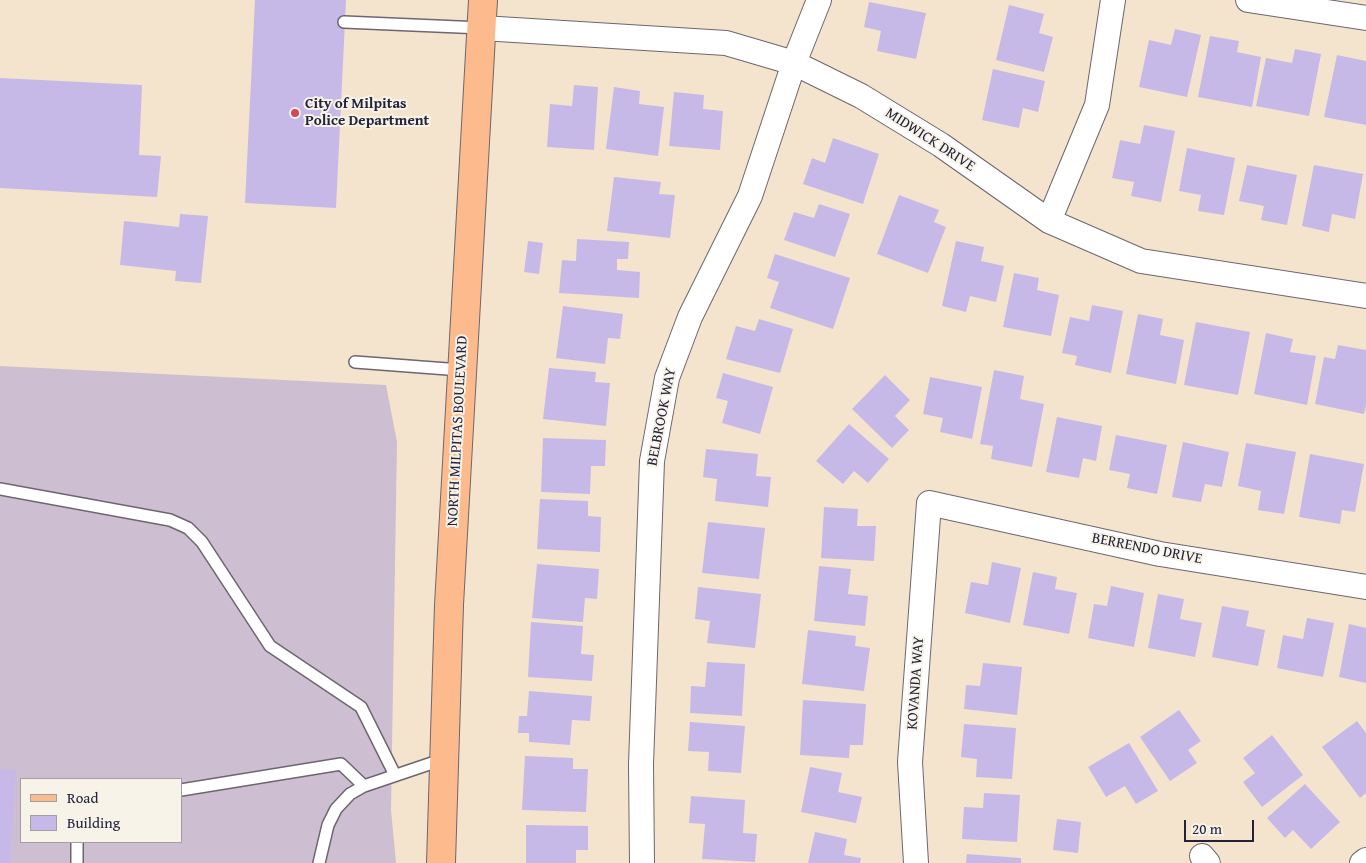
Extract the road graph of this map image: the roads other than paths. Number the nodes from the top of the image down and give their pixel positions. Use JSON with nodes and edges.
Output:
{"nodes":[{"id":1,"x":483,"y":0,"type":"edge"},
{"id":2,"x":819,"y":0,"type":"edge"},
{"id":3,"x":1112,"y":0,"type":"edge"},
{"id":4,"x":1248,"y":0,"type":"edge"},
{"id":5,"x":1366,"y":18,"type":"edge"},
{"id":6,"x":344,"y":22,"type":"dead end"},
{"id":7,"x":482,"y":28,"type":"junction"},
{"id":8,"x":794,"y":63,"type":"junction"},
{"id":9,"x":1049,"y":221,"type":"junction"},
{"id":10,"x":1366,"y":296,"type":"edge"},
{"id":11,"x":355,"y":362,"type":"dead end"},
{"id":12,"x":461,"y":370,"type":"junction"},
{"id":13,"x":0,"y":489,"type":"edge"},
{"id":14,"x":929,"y":503,"type":"joint"},
{"id":15,"x":1366,"y":587,"type":"edge"},
{"id":16,"x":444,"y":759,"type":"junction"},
{"id":17,"x":395,"y":775,"type":"junction"},
{"id":18,"x":364,"y":786,"type":"junction"},
{"id":19,"x":182,"y":790,"type":"edge"},
{"id":20,"x":77,"y":843,"type":"edge"},
{"id":21,"x":1366,"y":860,"type":"edge"},
{"id":22,"x":77,"y":863,"type":"edge"},
{"id":23,"x":319,"y":863,"type":"edge"},
{"id":24,"x":441,"y":863,"type":"edge"},
{"id":25,"x":642,"y":863,"type":"edge"},
{"id":26,"x":916,"y":863,"type":"edge"},
{"id":27,"x":1362,"y":863,"type":"edge"}],
"edges":[{"from":1,"to":7,"type":"main road","name":"NORTH MILPITAS BOULEVARD"},
{"from":2,"to":8,"type":"street","name":"BELBROOK WAY"},
{"from":3,"to":9,"type":"street"},
{"from":4,"to":5,"type":"street"},
{"from":6,"to":7,"type":"lane"},
{"from":7,"to":8,"type":"street","name":"MIDWICK DRIVE"},
{"from":7,"to":12,"type":"main road","name":"NORTH MILPITAS BOULEVARD"},
{"from":8,"to":9,"type":"street","name":"MIDWICK DRIVE"},
{"from":8,"to":25,"type":"street","name":"BELBROOK WAY"},
{"from":9,"to":10,"type":"street","name":"MIDWICK DRIVE"},
{"from":11,"to":12,"type":"lane"},
{"from":12,"to":16,"type":"main road","name":"NORTH MILPITAS BOULEVARD"},
{"from":13,"to":17,"type":"lane"},
{"from":14,"to":15,"type":"street","name":"BERRENDO DRIVE"},
{"from":14,"to":26,"type":"street","name":"KOVANDA WAY"},
{"from":16,"to":17,"type":"lane"},
{"from":16,"to":24,"type":"main road","name":"NORTH MILPITAS BOULEVARD"},
{"from":17,"to":18,"type":"lane"},
{"from":18,"to":19,"type":"lane"},
{"from":18,"to":23,"type":"lane"},
{"from":20,"to":22,"type":"lane"},
{"from":21,"to":27,"type":"street"}]}
